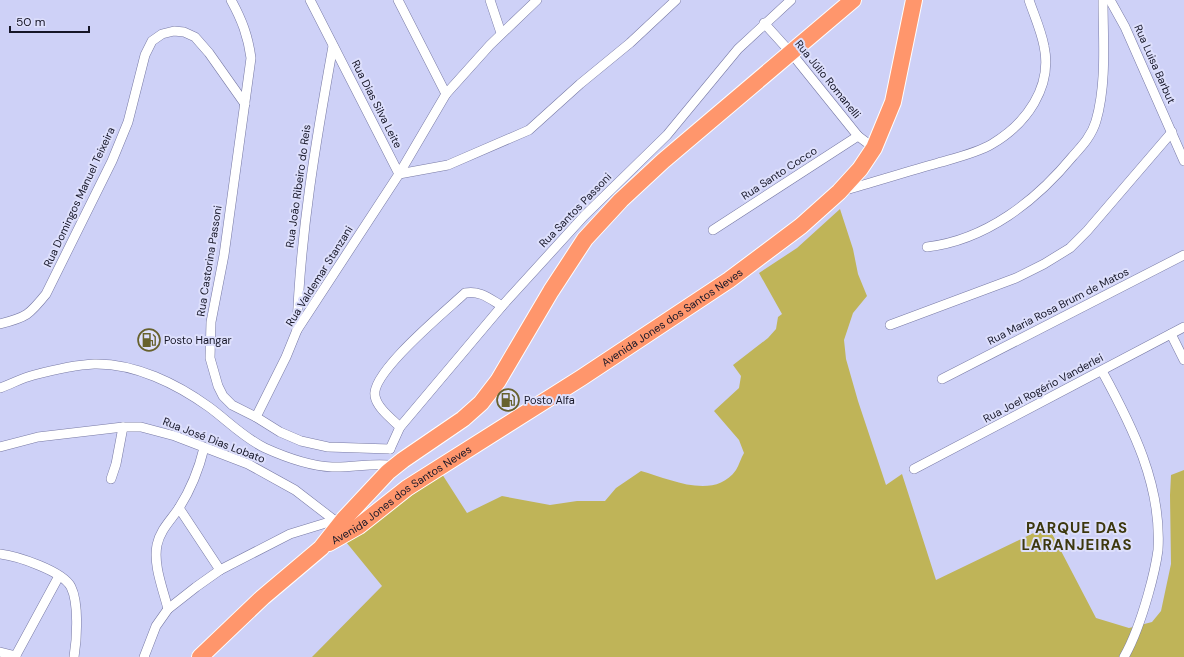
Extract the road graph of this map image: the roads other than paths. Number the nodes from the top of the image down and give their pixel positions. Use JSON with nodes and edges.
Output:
{"nodes":[{"id":1,"x":231,"y":0,"type":"edge"},
{"id":2,"x":310,"y":0,"type":"edge"},
{"id":3,"x":398,"y":0,"type":"edge"},
{"id":4,"x":490,"y":0,"type":"edge"},
{"id":5,"x":537,"y":0,"type":"edge"},
{"id":6,"x":676,"y":0,"type":"edge"},
{"id":7,"x":791,"y":0,"type":"edge"},
{"id":8,"x":853,"y":0,"type":"edge"},
{"id":9,"x":914,"y":0,"type":"edge"},
{"id":10,"x":1029,"y":0,"type":"edge"},
{"id":11,"x":1103,"y":0,"type":"edge"},
{"id":12,"x":1110,"y":0,"type":"edge"},
{"id":13,"x":764,"y":23,"type":"junction"},
{"id":14,"x":501,"y":33,"type":"junction"},
{"id":15,"x":333,"y":46,"type":"junction"},
{"id":16,"x":792,"y":54,"type":"junction"},
{"id":17,"x":446,"y":94,"type":"junction"},
{"id":18,"x":245,"y":104,"type":"junction"},
{"id":19,"x":1172,"y":132,"type":"junction"},
{"id":20,"x":858,"y":136,"type":"junction"},
{"id":21,"x":874,"y":148,"type":"junction"},
{"id":22,"x":1184,"y":161,"type":"edge"},
{"id":23,"x":399,"y":174,"type":"junction"},
{"id":24,"x":839,"y":192,"type":"junction"},
{"id":25,"x":712,"y":230,"type":"dead end"},
{"id":26,"x":927,"y":247,"type":"dead end"},
{"id":27,"x":1184,"y":255,"type":"edge"},
{"id":28,"x":502,"y":306,"type":"junction"},
{"id":29,"x":0,"y":324,"type":"edge"},
{"id":30,"x":890,"y":325,"type":"dead end"},
{"id":31,"x":1184,"y":327,"type":"edge"},
{"id":32,"x":297,"y":330,"type":"junction"},
{"id":33,"x":1172,"y":334,"type":"junction"},
{"id":34,"x":1184,"y":360,"type":"edge"},
{"id":35,"x":1102,"y":371,"type":"junction"},
{"id":36,"x":942,"y":379,"type":"dead end"},
{"id":37,"x":0,"y":388,"type":"edge"},
{"id":38,"x":256,"y":417,"type":"junction"},
{"id":39,"x":123,"y":427,"type":"junction"},
{"id":40,"x":400,"y":427,"type":"junction"},
{"id":41,"x":0,"y":447,"type":"edge"},
{"id":42,"x":204,"y":448,"type":"junction"},
{"id":43,"x":390,"y":449,"type":"junction"},
{"id":44,"x":400,"y":463,"type":"junction"},
{"id":45,"x":914,"y":469,"type":"dead end"},
{"id":46,"x":111,"y":479,"type":"dead end"},
{"id":47,"x":375,"y":485,"type":"junction"},
{"id":48,"x":385,"y":506,"type":"junction"},
{"id":49,"x":179,"y":508,"type":"junction"},
{"id":50,"x":339,"y":519,"type":"junction"},
{"id":51,"x":321,"y":548,"type":"junction"},
{"id":52,"x":0,"y":554,"type":"edge"},
{"id":53,"x":220,"y":570,"type":"junction"},
{"id":54,"x":59,"y":576,"type":"junction"},
{"id":55,"x":168,"y":609,"type":"junction"},
{"id":56,"x":0,"y":652,"type":"edge"},
{"id":57,"x":16,"y":656,"type":"edge"},
{"id":58,"x":74,"y":657,"type":"edge"},
{"id":59,"x":144,"y":657,"type":"edge"},
{"id":60,"x":200,"y":657,"type":"edge"},
{"id":61,"x":1124,"y":657,"type":"edge"}],
"edges":[{"from":1,"to":18,"type":"street","name":"Rua Castorina Passoni"},
{"from":2,"to":15,"type":"street","name":"Rua Dias Silva Leite"},
{"from":3,"to":17,"type":"street"},
{"from":4,"to":14,"type":"street"},
{"from":5,"to":14,"type":"street","name":"Rua Valdemar Stanzani"},
{"from":6,"to":23,"type":"street"},
{"from":7,"to":13,"type":"street","name":"Rua Santos Passoni"},
{"from":8,"to":16,"type":"highway"},
{"from":9,"to":21,"type":"highway","name":"Avenida Jones dos Santos Neves"},
{"from":10,"to":24,"type":"street"},
{"from":11,"to":26,"type":"street"},
{"from":12,"to":19,"type":"street","name":"Rua Luisa Barbut"},
{"from":13,"to":16,"type":"street","name":"Rua Júlio Romanelli"},
{"from":13,"to":28,"type":"street","name":"Rua Santos Passoni"},
{"from":14,"to":17,"type":"street","name":"Rua Valdemar Stanzani"},
{"from":15,"to":23,"type":"street","name":"Rua Dias Silva Leite"},
{"from":15,"to":32,"type":"street","name":"Rua João Ribeiro do Reis"},
{"from":16,"to":20,"type":"street","name":"Rua Júlio Romanelli"},
{"from":16,"to":44,"type":"highway"},
{"from":17,"to":23,"type":"street","name":"Rua Valdemar Stanzani"},
{"from":18,"to":29,"type":"street","name":"Rua Domingos Manuel Teixeira"},
{"from":18,"to":38,"type":"street","name":"Rua Castorina Passoni"},
{"from":19,"to":22,"type":"street","name":"Rua Luisa Barbut"},
{"from":19,"to":30,"type":"street"},
{"from":20,"to":21,"type":"street","name":"Rua Júlio Romanelli"},
{"from":20,"to":25,"type":"street","name":"Rua Santo Cocco"},
{"from":21,"to":24,"type":"highway","name":"Avenida Jones dos Santos Neves"},
{"from":23,"to":32,"type":"street","name":"Rua Valdemar Stanzani"},
{"from":24,"to":48,"type":"highway","name":"Avenida Jones dos Santos Neves"},
{"from":27,"to":36,"type":"street","name":"Rua Maria Rosa Brum de Matos"},
{"from":28,"to":40,"type":"street","name":"Rua Santos Passoni"},
{"from":28,"to":40,"type":"street"},
{"from":31,"to":33,"type":"street","name":"Rua Joel Rogério Vanderlei"},
{"from":32,"to":38,"type":"street","name":"Rua Valdemar Stanzani"},
{"from":33,"to":34,"type":"street"},
{"from":33,"to":35,"type":"street","name":"Rua Joel Rogério Vanderlei"},
{"from":35,"to":45,"type":"street","name":"Rua Joel Rogério Vanderlei"},
{"from":35,"to":61,"type":"street"},
{"from":37,"to":44,"type":"street"},
{"from":38,"to":43,"type":"street","name":"Rua Castorina Passoni"},
{"from":39,"to":41,"type":"street","name":"Rua José Dias Lobato"},
{"from":39,"to":42,"type":"street","name":"Rua José Dias Lobato"},
{"from":39,"to":46,"type":"street"},
{"from":40,"to":43,"type":"street","name":"Rua Santos Passoni"},
{"from":42,"to":49,"type":"street"},
{"from":42,"to":50,"type":"street","name":"Rua José Dias Lobato"},
{"from":43,"to":44,"type":"street"},
{"from":44,"to":47,"type":"highway"},
{"from":47,"to":48,"type":"highway"},
{"from":47,"to":50,"type":"highway"},
{"from":48,"to":51,"type":"highway","name":"Avenida Jones dos Santos Neves"},
{"from":49,"to":53,"type":"street"},
{"from":49,"to":55,"type":"street"},
{"from":50,"to":51,"type":"highway"},
{"from":50,"to":53,"type":"street"},
{"from":51,"to":60,"type":"highway"},
{"from":52,"to":54,"type":"street"},
{"from":53,"to":55,"type":"street"},
{"from":54,"to":57,"type":"street"},
{"from":54,"to":58,"type":"street"},
{"from":55,"to":59,"type":"street"},
{"from":56,"to":57,"type":"street"}]}
